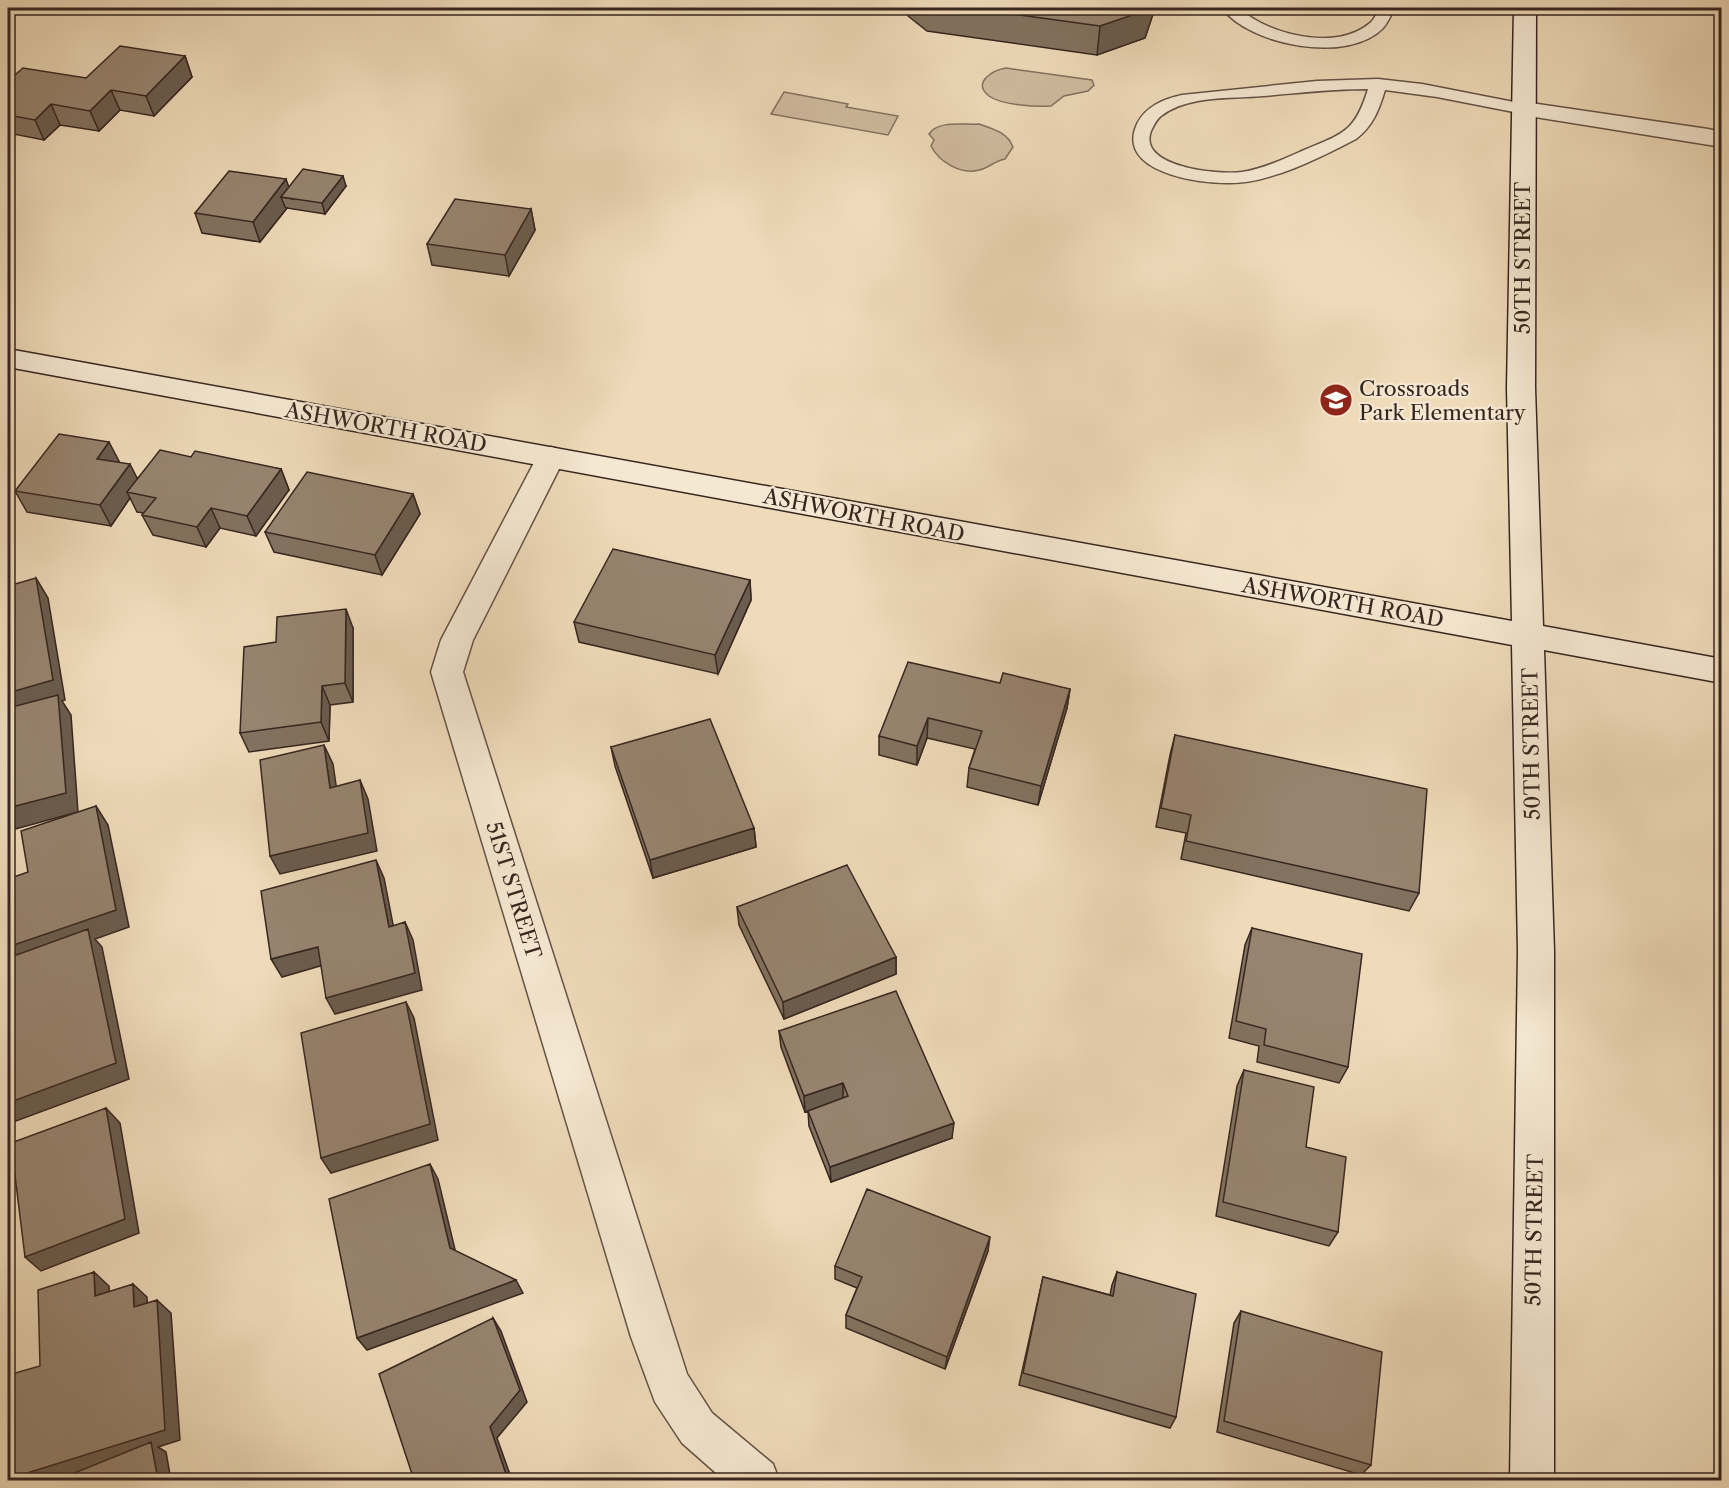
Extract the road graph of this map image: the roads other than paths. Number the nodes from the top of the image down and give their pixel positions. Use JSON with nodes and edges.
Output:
{"nodes":[{"id":1,"x":1230,"y":8,"type":"edge"},
{"id":2,"x":1387,"y":8,"type":"edge"},
{"id":3,"x":1525,"y":8,"type":"edge"},
{"id":4,"x":1378,"y":84,"type":"junction"},
{"id":5,"x":1524,"y":108,"type":"junction"},
{"id":6,"x":1722,"y":141,"type":"edge"},
{"id":7,"x":10,"y":363,"type":"edge"},
{"id":8,"x":551,"y":457,"type":"junction"},
{"id":9,"x":1529,"y":636,"type":"junction"},
{"id":10,"x":1722,"y":671,"type":"edge"},
{"id":11,"x":757,"y":1480,"type":"edge"},
{"id":12,"x":1532,"y":1480,"type":"edge"}],
"edges":[{"from":1,"to":2,"type":"lane"},
{"from":3,"to":5,"type":"main road","name":"50TH STREET"},
{"from":4,"to":4,"type":"lane"},
{"from":4,"to":5,"type":"lane"},
{"from":5,"to":6,"type":"main road"},
{"from":5,"to":9,"type":"main road","name":"50TH STREET"},
{"from":7,"to":8,"type":"main road","name":"ASHWORTH ROAD"},
{"from":8,"to":9,"type":"main road","name":"ASHWORTH ROAD"},
{"from":8,"to":11,"type":"main road","name":"51ST STREET"},
{"from":9,"to":10,"type":"main road","name":"ASHWORTH ROAD"},
{"from":9,"to":12,"type":"main road","name":"50TH STREET"}]}
